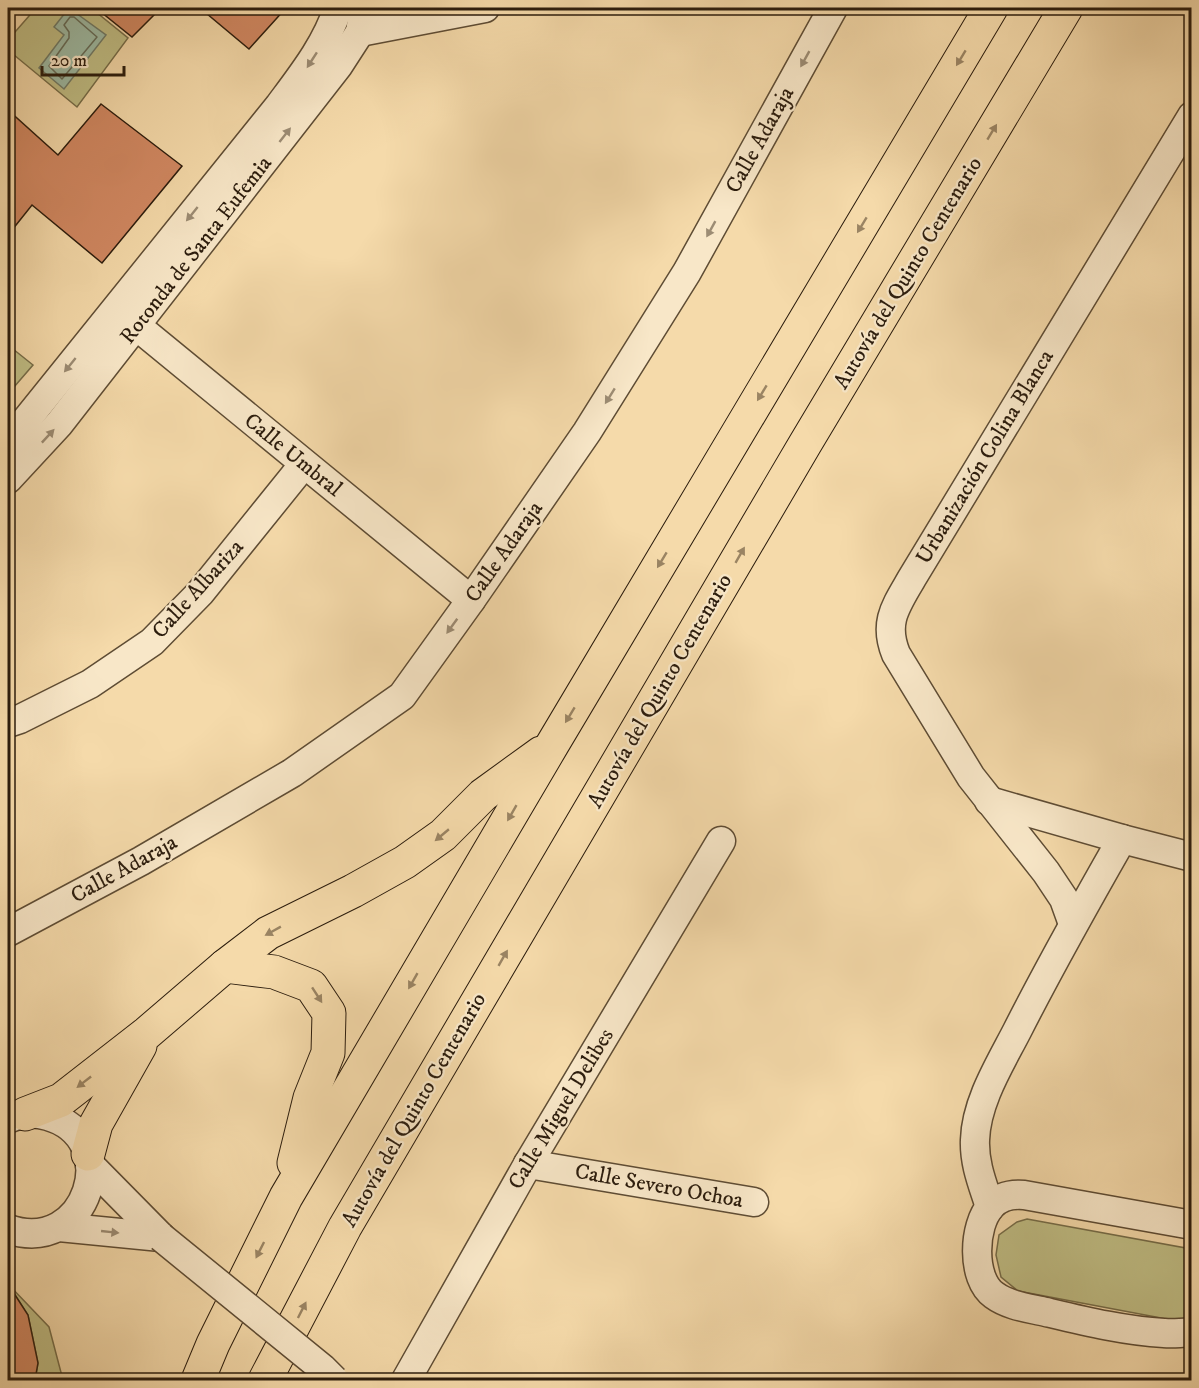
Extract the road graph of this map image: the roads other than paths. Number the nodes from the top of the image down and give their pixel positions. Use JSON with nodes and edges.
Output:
{"nodes":[{"id":1,"x":338,"y":8,"type":"edge"},
{"id":2,"x":485,"y":8,"type":"edge"},
{"id":3,"x":833,"y":8,"type":"edge"},
{"id":4,"x":991,"y":8,"type":"edge"},
{"id":5,"x":1066,"y":8,"type":"edge"},
{"id":6,"x":362,"y":20,"type":"edge"},
{"id":7,"x":1191,"y":116,"type":"edge"},
{"id":8,"x":126,"y":318,"type":"junction"},
{"id":9,"x":8,"y":440,"type":"edge"},
{"id":10,"x":304,"y":464,"type":"junction"},
{"id":11,"x":8,"y":479,"type":"edge"},
{"id":12,"x":471,"y":600,"type":"junction"},
{"id":13,"x":8,"y":723,"type":"edge"},
{"id":14,"x":552,"y":745,"type":"junction"},
{"id":15,"x":989,"y":801,"type":"junction"},
{"id":16,"x":1122,"y":839,"type":"junction"},
{"id":17,"x":721,"y":841,"type":"dead end"},
{"id":18,"x":1191,"y":857,"type":"edge"},
{"id":19,"x":1073,"y":924,"type":"junction"},
{"id":20,"x":8,"y":933,"type":"edge"},
{"id":21,"x":225,"y":966,"type":"junction"},
{"id":22,"x":147,"y":1033,"type":"junction"},
{"id":23,"x":16,"y":1116,"type":"edge"},
{"id":24,"x":89,"y":1160,"type":"junction"},
{"id":25,"x":528,"y":1164,"type":"junction"},
{"id":26,"x":286,"y":1197,"type":"junction"},
{"id":27,"x":754,"y":1202,"type":"dead end"},
{"id":28,"x":990,"y":1207,"type":"junction"},
{"id":29,"x":1191,"y":1225,"type":"edge"},
{"id":30,"x":59,"y":1227,"type":"junction"},
{"id":31,"x":8,"y":1229,"type":"edge"},
{"id":32,"x":161,"y":1237,"type":"junction"},
{"id":33,"x":1191,"y":1332,"type":"edge"},
{"id":34,"x":198,"y":1380,"type":"edge"},
{"id":35,"x":265,"y":1380,"type":"edge"},
{"id":36,"x":334,"y":1380,"type":"edge"},
{"id":37,"x":406,"y":1380,"type":"edge"}],
"edges":[{"from":1,"to":8,"type":"street","name":"Rotonda de Santa Eufemia","one_way":true},
{"from":2,"to":6,"type":"street"},
{"from":3,"to":12,"type":"street","name":"Calle Adaraja","one_way":true},
{"from":4,"to":14,"type":"highway","one_way":true},
{"from":35,"to":5,"type":"highway","name":"Autovía del Quinto Centenario","one_way":true},
{"from":8,"to":6,"type":"street","name":"Rotonda de Santa Eufemia","one_way":true},
{"from":7,"to":15,"type":"street","name":"Urbanización Colina Blanca"},
{"from":8,"to":9,"type":"street","name":"Rotonda de Santa Eufemia","one_way":true},
{"from":8,"to":10,"type":"street","name":"Calle Umbral"},
{"from":11,"to":8,"type":"street","name":"Rotonda de Santa Eufemia","one_way":true},
{"from":10,"to":12,"type":"street","name":"Calle Umbral"},
{"from":10,"to":13,"type":"street","name":"Calle Albariza"},
{"from":12,"to":20,"type":"street","name":"Calle Adaraja","one_way":true},
{"from":14,"to":21,"type":"highway","one_way":true},
{"from":14,"to":26,"type":"highway","one_way":true},
{"from":15,"to":16,"type":"street"},
{"from":15,"to":19,"type":"street","name":"Urbanización Colina Blanca"},
{"from":16,"to":18,"type":"street"},
{"from":16,"to":19,"type":"street"},
{"from":17,"to":25,"type":"street","name":"Calle Miguel Delibes"},
{"from":19,"to":28,"type":"street"},
{"from":21,"to":22,"type":"highway"},
{"from":21,"to":26,"type":"highway","one_way":true},
{"from":22,"to":23,"type":"highway","one_way":true},
{"from":22,"to":24,"type":"highway"},
{"from":23,"to":24,"type":"street"},
{"from":24,"to":30,"type":"street"},
{"from":24,"to":32,"type":"street"},
{"from":25,"to":27,"type":"street","name":"Calle Severo Ochoa"},
{"from":25,"to":37,"type":"street","name":"Calle Miguel Delibes"},
{"from":26,"to":34,"type":"highway","one_way":true},
{"from":28,"to":29,"type":"street"},
{"from":28,"to":33,"type":"street"},
{"from":30,"to":31,"type":"street"},
{"from":30,"to":32,"type":"street","one_way":true},
{"from":32,"to":36,"type":"street","bridge":true}]}
